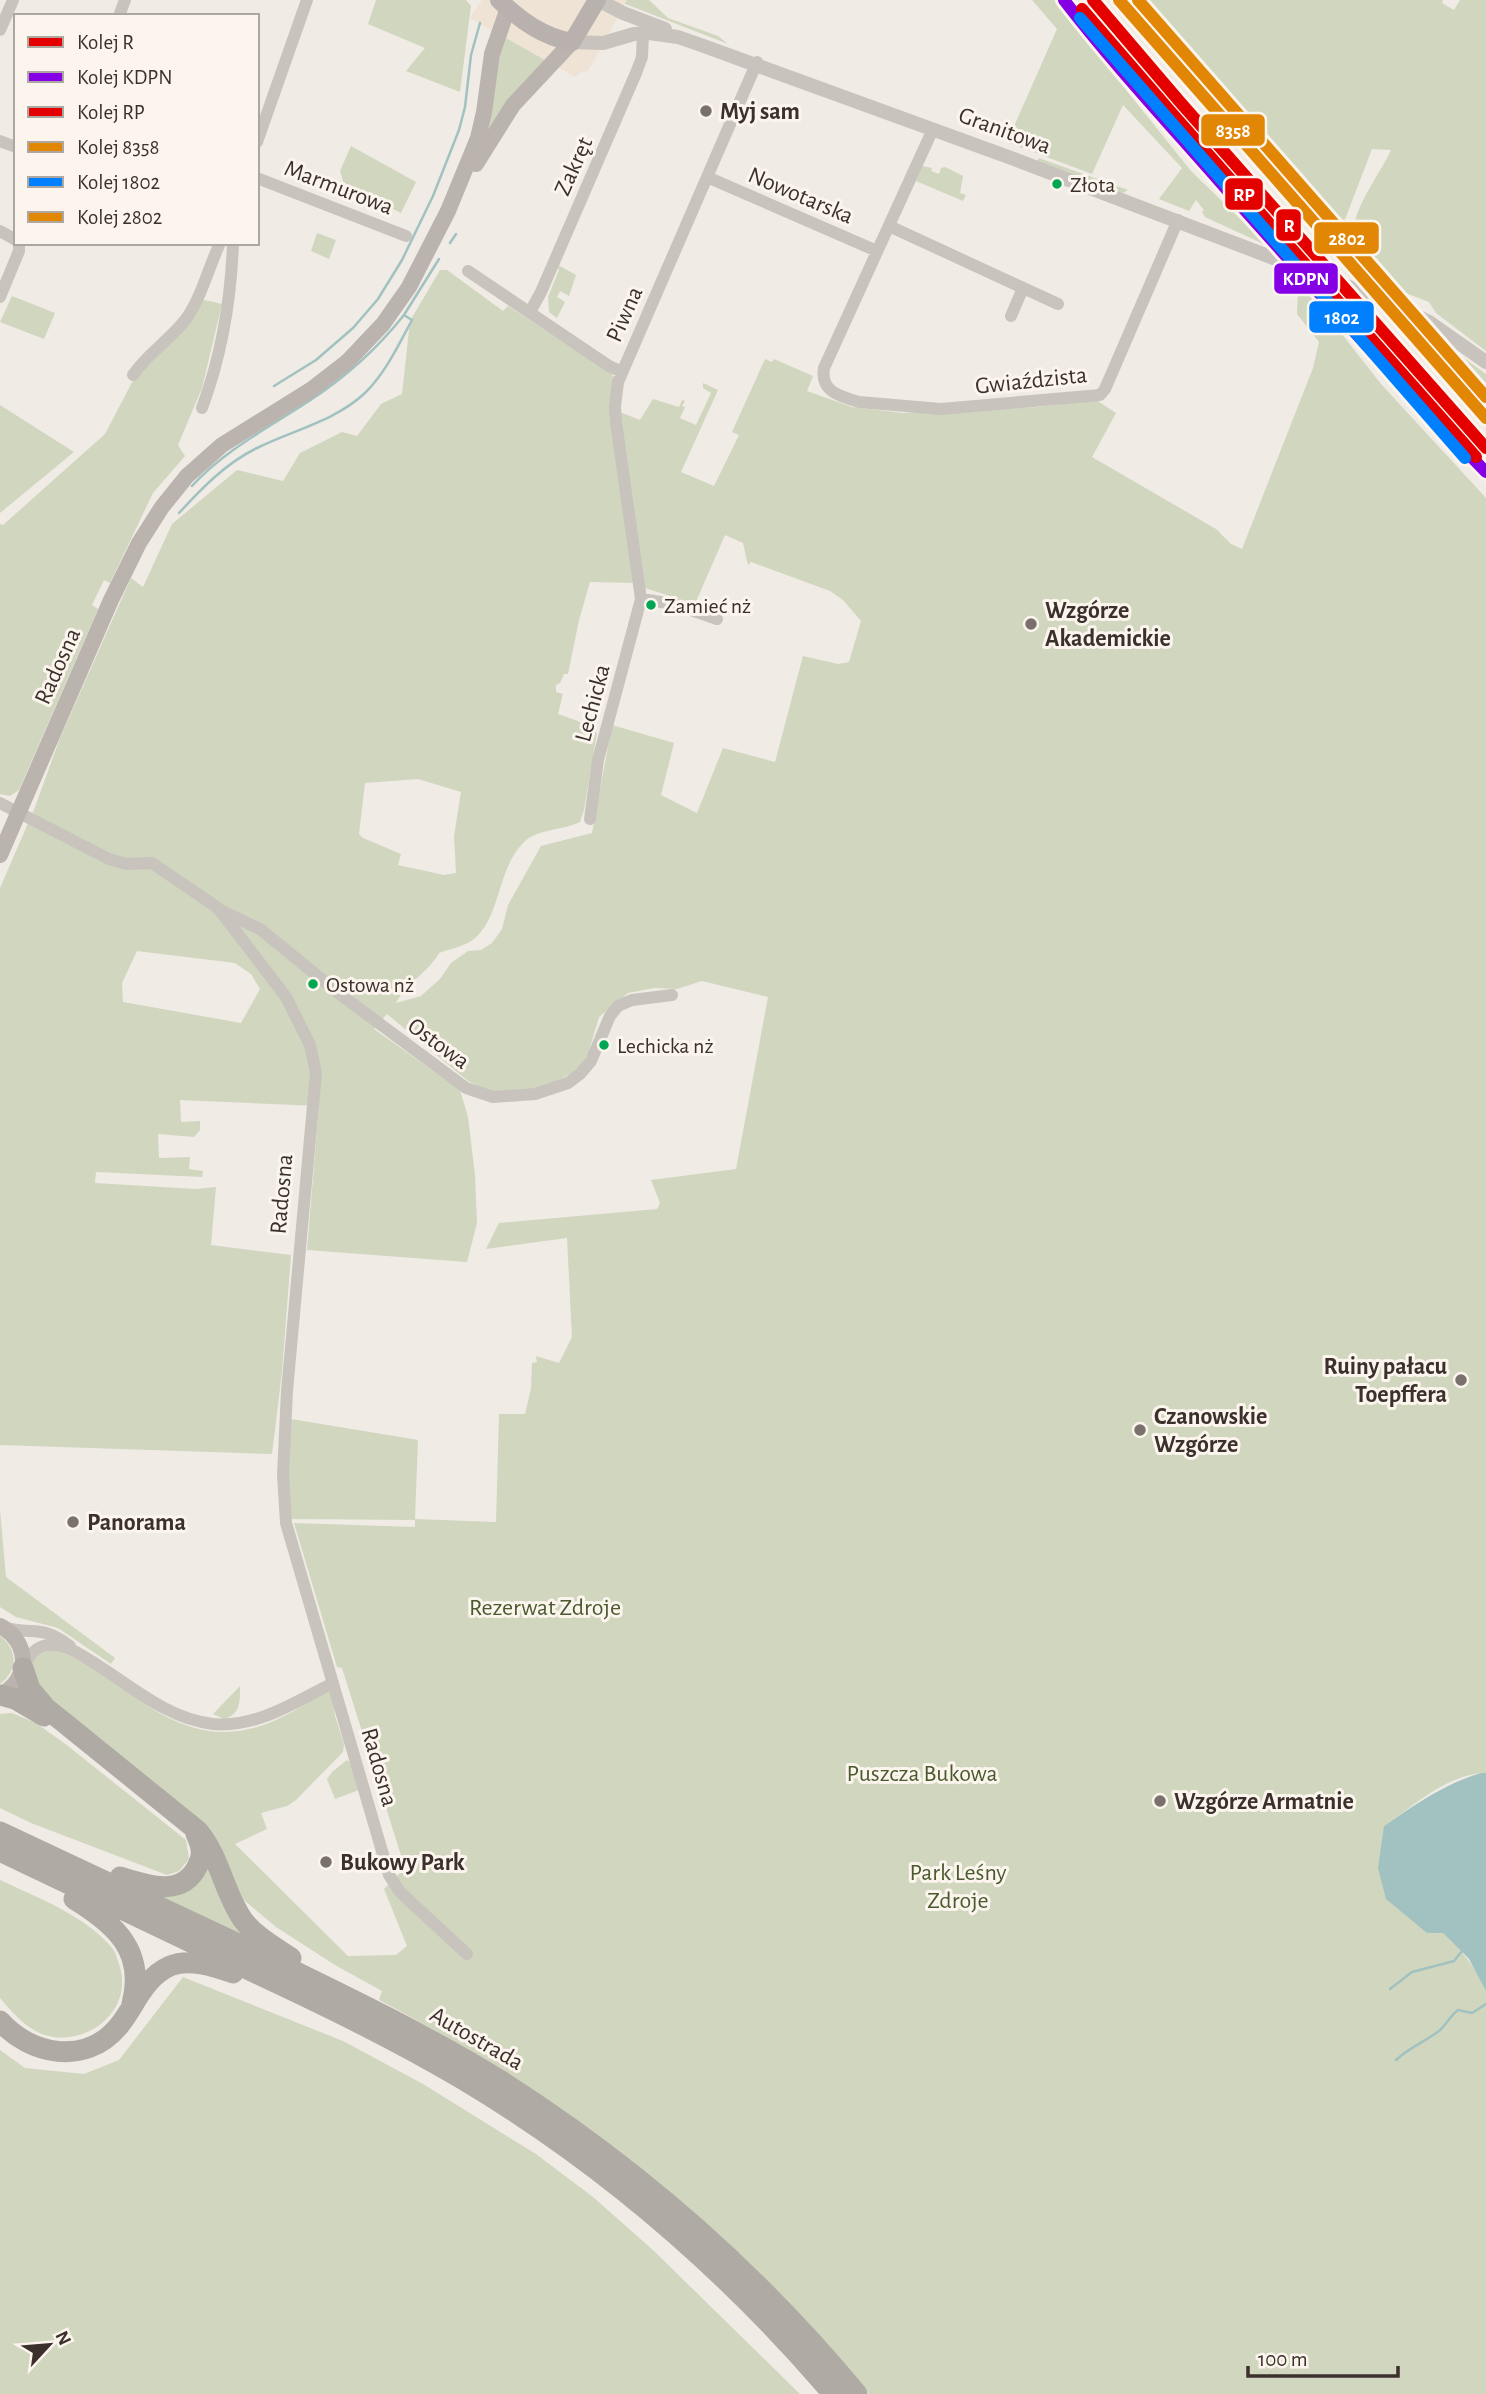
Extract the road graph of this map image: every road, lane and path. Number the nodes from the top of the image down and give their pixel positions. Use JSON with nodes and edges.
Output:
{"nodes":[{"id":1,"x":13,"y":0,"type":"edge"},
{"id":2,"x":307,"y":0,"type":"edge"},
{"id":3,"x":597,"y":0,"type":"edge"},
{"id":4,"x":507,"y":3,"type":"edge"},
{"id":5,"x":0,"y":30,"type":"edge"},
{"id":6,"x":643,"y":33,"type":"junction"},
{"id":7,"x":678,"y":37,"type":"junction"},
{"id":8,"x":572,"y":42,"type":"junction"},
{"id":9,"x":757,"y":63,"type":"junction"},
{"id":10,"x":933,"y":129,"type":"junction"},
{"id":11,"x":259,"y":136,"type":"edge"},
{"id":12,"x":707,"y":177,"type":"junction"},
{"id":13,"x":259,"y":179,"type":"edge"},
{"id":14,"x":448,"y":211,"type":"junction"},
{"id":15,"x":1178,"y":220,"type":"junction"},
{"id":16,"x":890,"y":226,"type":"junction"},
{"id":17,"x":406,"y":236,"type":"dead end"},
{"id":18,"x":18,"y":245,"type":"edge"},
{"id":19,"x":219,"y":245,"type":"edge"},
{"id":20,"x":233,"y":245,"type":"edge"},
{"id":21,"x":877,"y":251,"type":"junction"},
{"id":22,"x":468,"y":271,"type":"dead end"},
{"id":23,"x":1023,"y":288,"type":"junction"},
{"id":24,"x":0,"y":297,"type":"edge"},
{"id":25,"x":1058,"y":303,"type":"dead end"},
{"id":26,"x":530,"y":312,"type":"junction"},
{"id":27,"x":1011,"y":316,"type":"dead end"},
{"id":28,"x":1486,"y":362,"type":"edge"},
{"id":29,"x":622,"y":372,"type":"junction"},
{"id":30,"x":133,"y":375,"type":"dead end"},
{"id":31,"x":202,"y":408,"type":"dead end"},
{"id":32,"x":641,"y":599,"type":"junction"},
{"id":33,"x":717,"y":620,"type":"dead end"},
{"id":34,"x":0,"y":803,"type":"edge"},
{"id":35,"x":19,"y":812,"type":"junction"},
{"id":36,"x":590,"y":819,"type":"dead end"},
{"id":37,"x":0,"y":855,"type":"edge"},
{"id":38,"x":218,"y":908,"type":"junction"},
{"id":39,"x":672,"y":995,"type":"dead end"},
{"id":40,"x":2,"y":1627,"type":"edge"},
{"id":41,"x":90,"y":1660,"type":"junction"},
{"id":42,"x":23,"y":1668,"type":"junction"},
{"id":43,"x":333,"y":1683,"type":"junction"},
{"id":44,"x":0,"y":1695,"type":"edge"},
{"id":45,"x":79,"y":1736,"type":"junction"},
{"id":46,"x":187,"y":1821,"type":"junction"},
{"id":47,"x":0,"y":1832,"type":"edge"},
{"id":48,"x":0,"y":1853,"type":"edge"},
{"id":49,"x":57,"y":1858,"type":"junction"},
{"id":50,"x":467,"y":1954,"type":"dead end"},
{"id":51,"x":298,"y":1993,"type":"junction"},
{"id":52,"x":131,"y":2009,"type":"junction"},
{"id":53,"x":376,"y":2011,"type":"junction"},
{"id":54,"x":0,"y":2021,"type":"edge"},
{"id":55,"x":695,"y":2239,"type":"junction"},
{"id":56,"x":716,"y":2259,"type":"junction"},
{"id":57,"x":833,"y":2394,"type":"edge"},
{"id":58,"x":856,"y":2394,"type":"edge"}],
"edges":[{"from":1,"to":5,"type":"street"},
{"from":2,"to":11,"type":"street","name":"Marmurowa"},
{"from":3,"to":7,"type":"street","name":"Granitowa"},
{"from":3,"to":8,"type":"main road"},
{"from":4,"to":8,"type":"main road"},
{"from":4,"to":14,"type":"main road"},
{"from":6,"to":7,"type":"street","name":"Granitowa"},
{"from":6,"to":8,"type":"street","name":"Granitowa"},
{"from":6,"to":26,"type":"street","name":"Zakręt"},
{"from":7,"to":9,"type":"street","name":"Granitowa"},
{"from":8,"to":14,"type":"main road"},
{"from":9,"to":10,"type":"street","name":"Granitowa"},
{"from":9,"to":12,"type":"street","name":"Piwna"},
{"from":10,"to":15,"type":"street","name":"Granitowa"},
{"from":10,"to":16,"type":"street"},
{"from":12,"to":21,"type":"street","name":"Nowotarska"},
{"from":12,"to":29,"type":"street","name":"Piwna"},
{"from":13,"to":17,"type":"street","name":"Marmurowa"},
{"from":14,"to":35,"type":"main road","name":"Radosna"},
{"from":15,"to":21,"type":"street","name":"Gwiaździsta"},
{"from":15,"to":28,"type":"street","name":"Granitowa"},
{"from":16,"to":21,"type":"street"},
{"from":16,"to":23,"type":"street"},
{"from":18,"to":24,"type":"street"},
{"from":19,"to":30,"type":"street"},
{"from":20,"to":31,"type":"street"},
{"from":22,"to":26,"type":"street"},
{"from":23,"to":25,"type":"street"},
{"from":23,"to":27,"type":"street"},
{"from":26,"to":29,"type":"street"},
{"from":29,"to":32,"type":"street","name":"Piwna"},
{"from":32,"to":33,"type":"street"},
{"from":32,"to":36,"type":"street","name":"Lechicka"},
{"from":34,"to":35,"type":"street"},
{"from":35,"to":37,"type":"main road"},
{"from":35,"to":38,"type":"street","name":"Radosna"},
{"from":38,"to":39,"type":"street","name":"Ostowa"},
{"from":38,"to":43,"type":"street","name":"Radosna"},
{"from":40,"to":41,"type":"street"},
{"from":40,"to":42,"type":"main road"},
{"from":41,"to":42,"type":"street"},
{"from":41,"to":43,"type":"street"},
{"from":42,"to":44,"type":"main road"},
{"from":42,"to":45,"type":"highway"},
{"from":43,"to":50,"type":"street","name":"Radosna"},
{"from":44,"to":45,"type":"highway"},
{"from":45,"to":46,"type":"highway"},
{"from":46,"to":49,"type":"highway"},
{"from":46,"to":53,"type":"highway"},
{"from":47,"to":49,"type":"highway","name":"Autostrada"},
{"from":48,"to":51,"type":"highway","name":"Autostrada"},
{"from":48,"to":52,"type":"highway"},
{"from":49,"to":53,"type":"highway","name":"Autostrada"},
{"from":51,"to":52,"type":"highway"},
{"from":51,"to":55,"type":"highway","name":"Autostrada"},
{"from":52,"to":54,"type":"highway"},
{"from":53,"to":55,"type":"highway","name":"Autostrada"},
{"from":55,"to":56,"type":"highway","name":"Autostrada"},
{"from":56,"to":57,"type":"highway","name":"Autostrada"},
{"from":56,"to":58,"type":"highway","name":"Autostrada"}]}
